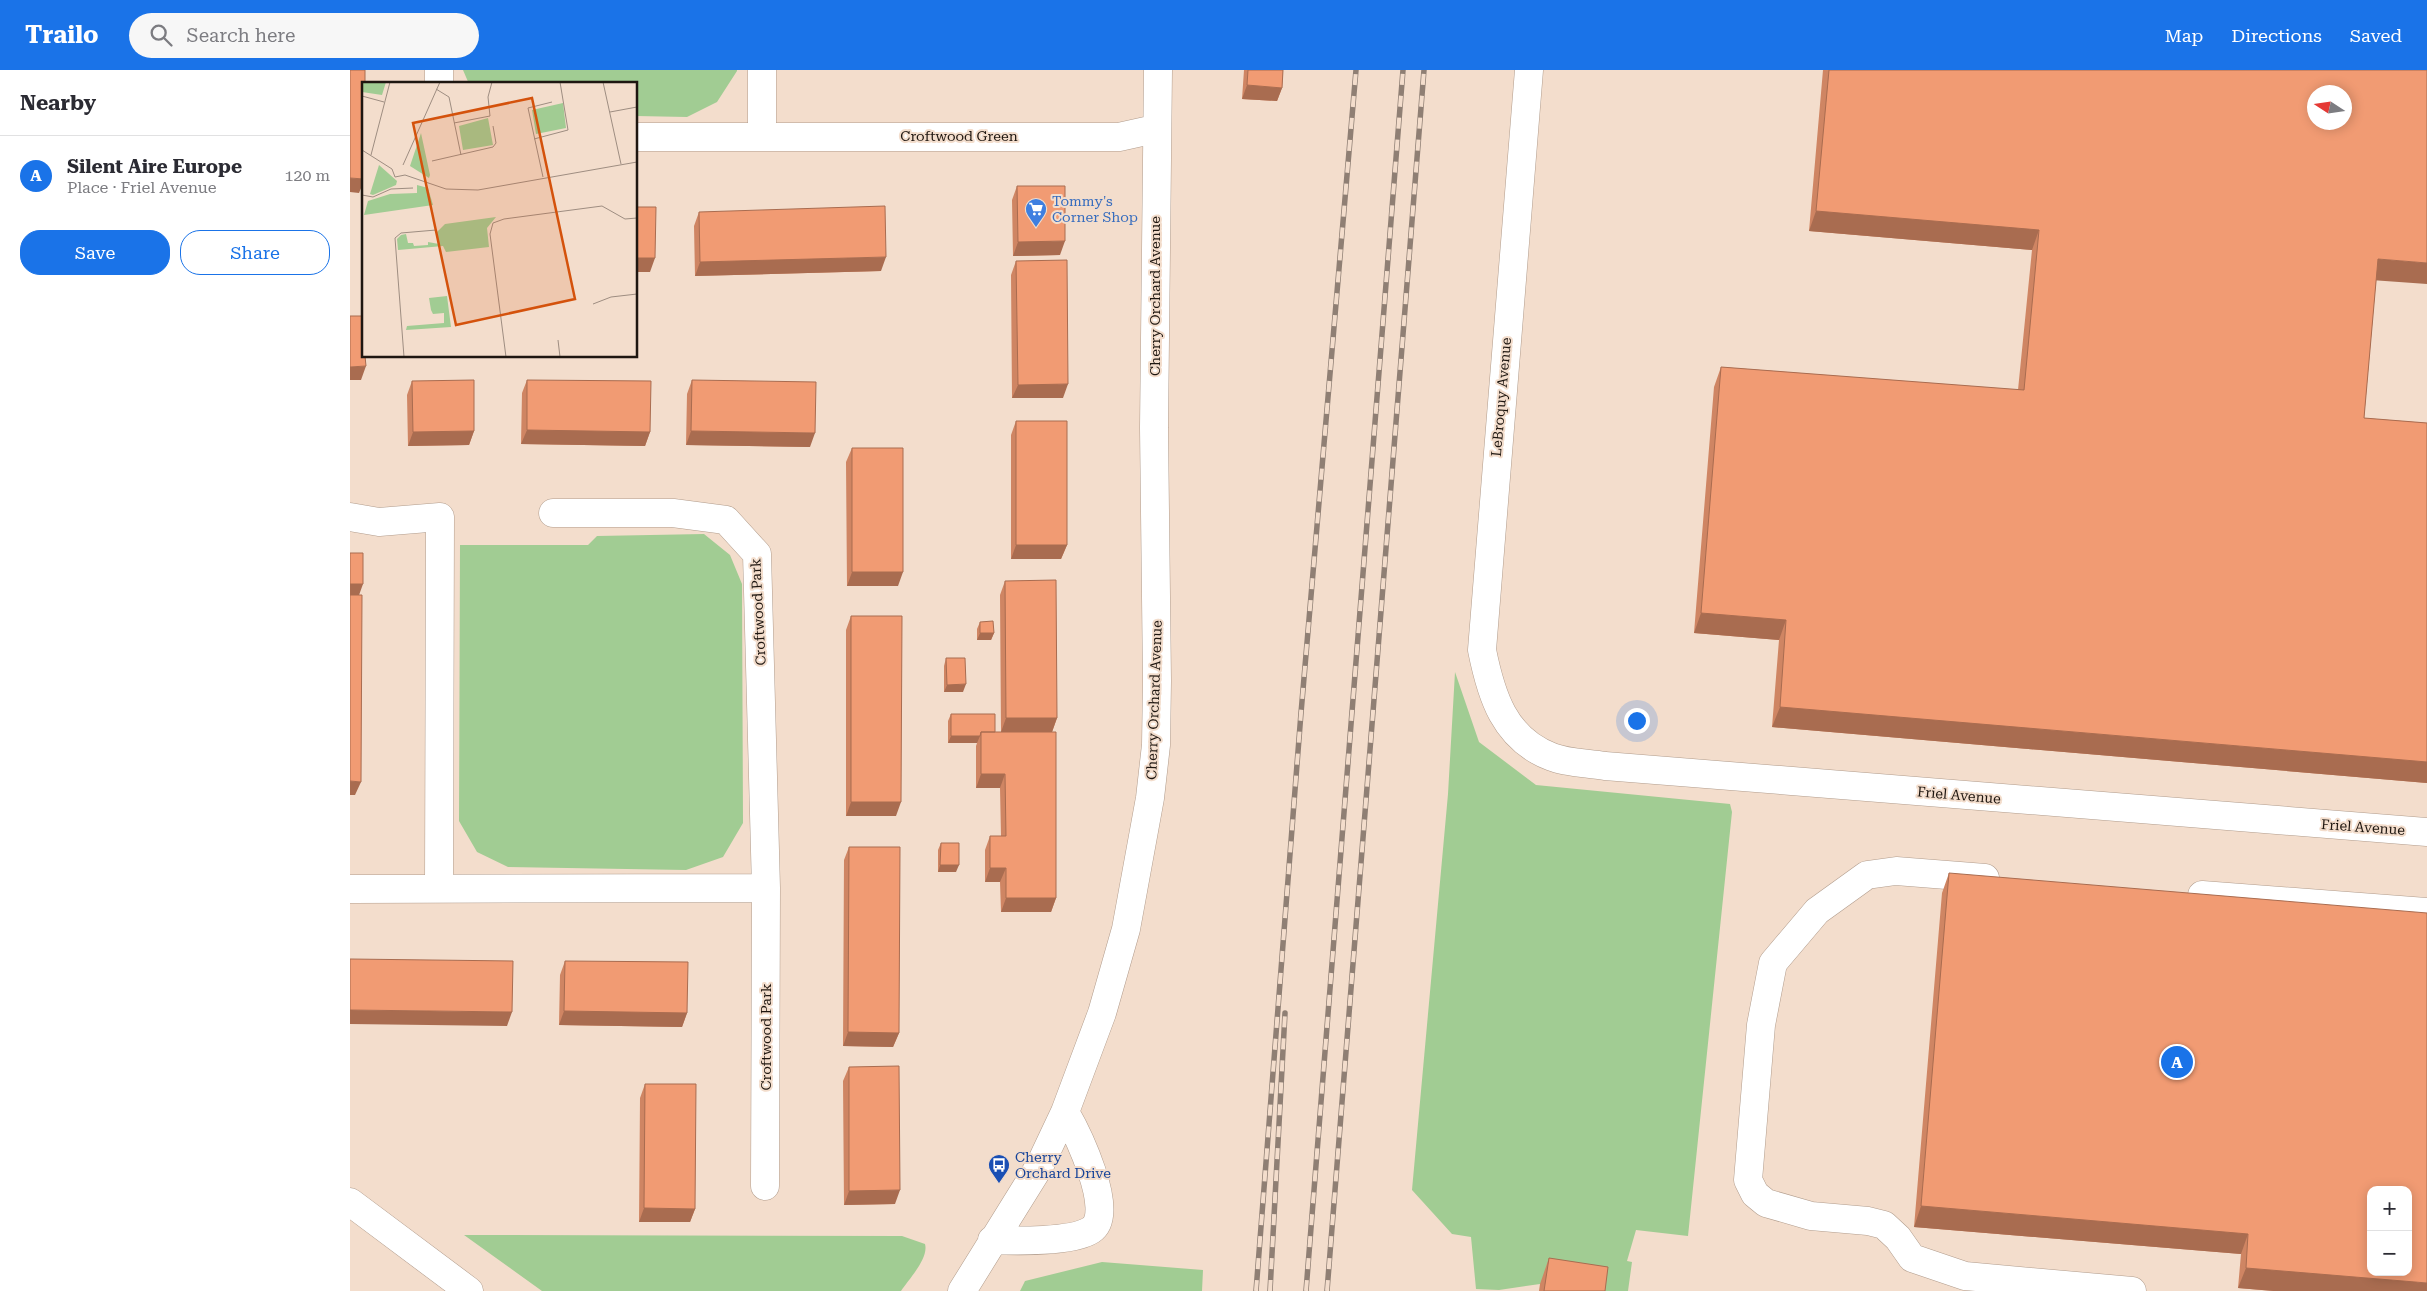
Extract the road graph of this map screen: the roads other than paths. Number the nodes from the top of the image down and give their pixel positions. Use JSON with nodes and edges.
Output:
{"nodes":[{"id":1,"x":762,"y":70,"type":"edge"},
{"id":2,"x":1158,"y":70,"type":"edge"},
{"id":3,"x":1529,"y":70,"type":"edge"},
{"id":4,"x":1155,"y":129,"type":"junction"},
{"id":5,"x":638,"y":137,"type":"edge"},
{"id":6,"x":762,"y":137,"type":"junction"},
{"id":7,"x":553,"y":513,"type":"dead end"},
{"id":8,"x":350,"y":517,"type":"edge"},
{"id":9,"x":1504,"y":720,"type":"joint"},
{"id":10,"x":2427,"y":832,"type":"edge"},
{"id":11,"x":2014,"y":880,"type":"edge"},
{"id":12,"x":439,"y":887,"type":"junction"},
{"id":13,"x":766,"y":888,"type":"junction"},
{"id":14,"x":350,"y":889,"type":"edge"},
{"id":15,"x":2181,"y":893,"type":"edge"},
{"id":16,"x":2427,"y":912,"type":"edge"},
{"id":17,"x":1065,"y":1112,"type":"junction"},
{"id":18,"x":765,"y":1186,"type":"dead end"},
{"id":19,"x":350,"y":1202,"type":"edge"},
{"id":20,"x":992,"y":1240,"type":"junction"},
{"id":21,"x":469,"y":1291,"type":"edge"},
{"id":22,"x":962,"y":1291,"type":"edge"},
{"id":23,"x":2132,"y":1291,"type":"edge"}],
"edges":[{"from":1,"to":6,"type":"street"},
{"from":2,"to":4,"type":"street","name":"Cherry Orchard Avenue"},
{"from":3,"to":9,"type":"street","name":"LeBroquy Avenue"},
{"from":4,"to":6,"type":"street","name":"Croftwood Green"},
{"from":4,"to":17,"type":"street","name":"Cherry Orchard Avenue"},
{"from":5,"to":6,"type":"street","name":"Croftwood Green"},
{"from":7,"to":13,"type":"street","name":"Croftwood Park"},
{"from":8,"to":12,"type":"street"},
{"from":9,"to":10,"type":"street","name":"Friel Avenue"},
{"from":11,"to":23,"type":"street"},
{"from":12,"to":13,"type":"street"},
{"from":12,"to":14,"type":"street"},
{"from":13,"to":18,"type":"street","name":"Croftwood Park"},
{"from":15,"to":16,"type":"street"},
{"from":17,"to":20,"type":"street","name":"Cherry Orchard Avenue"},
{"from":17,"to":20,"type":"street"},
{"from":19,"to":21,"type":"street"},
{"from":20,"to":22,"type":"street","name":"Cherry Orchard Avenue"}]}
